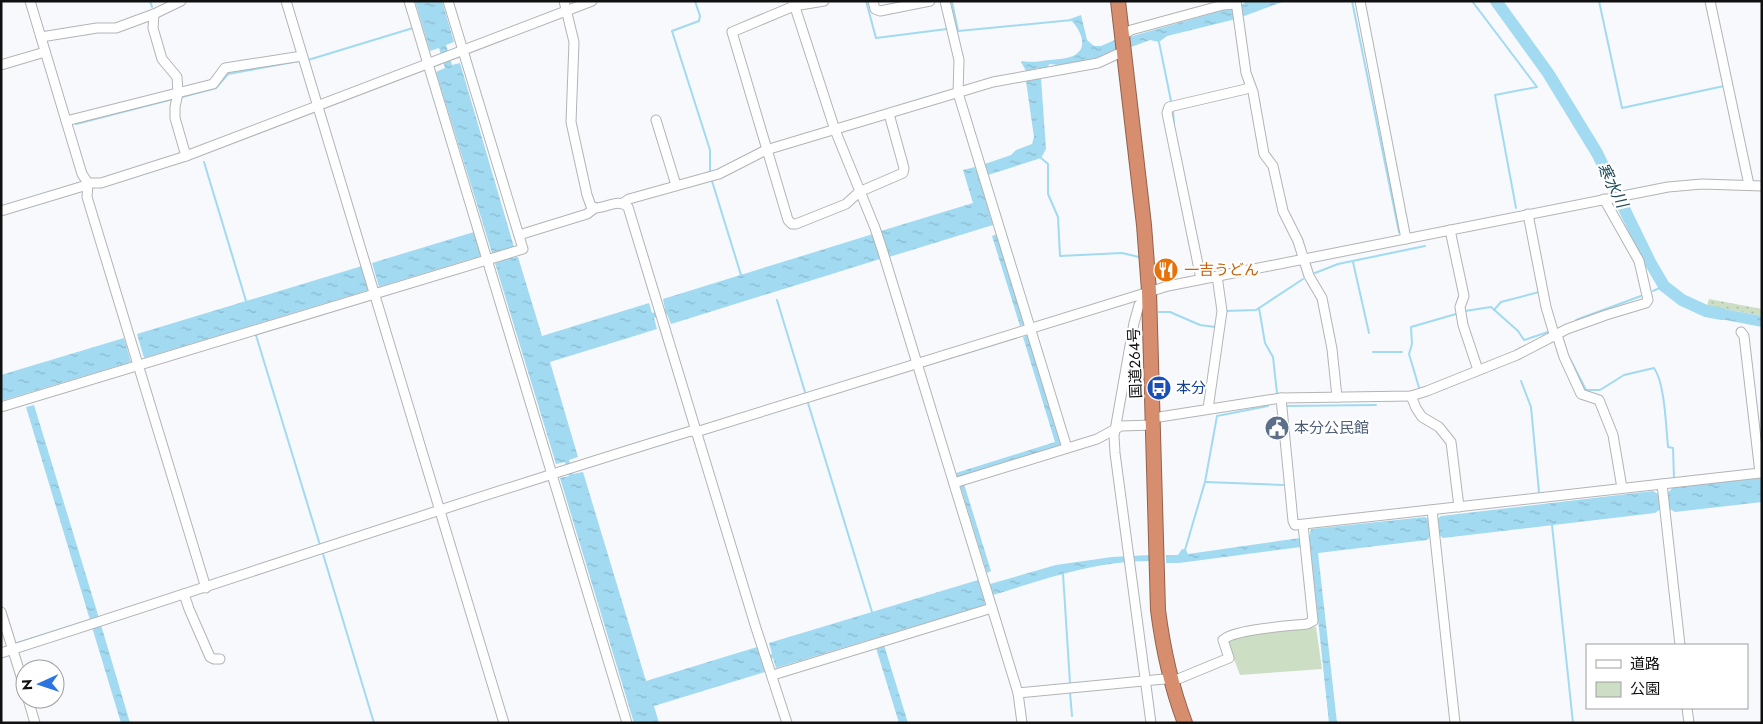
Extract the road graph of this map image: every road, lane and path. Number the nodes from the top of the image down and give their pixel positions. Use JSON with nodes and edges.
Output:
{"nodes":[{"id":1,"x":30,"y":1,"type":"edge"},
{"id":2,"x":286,"y":1,"type":"edge"},
{"id":3,"x":409,"y":1,"type":"edge"},
{"id":4,"x":448,"y":1,"type":"edge"},
{"id":5,"x":564,"y":1,"type":"edge"},
{"id":6,"x":592,"y":1,"type":"edge"},
{"id":7,"x":824,"y":1,"type":"edge"},
{"id":8,"x":873,"y":1,"type":"edge"},
{"id":9,"x":930,"y":1,"type":"edge"},
{"id":10,"x":945,"y":1,"type":"edge"},
{"id":11,"x":1118,"y":1,"type":"edge"},
{"id":12,"x":1360,"y":1,"type":"edge"},
{"id":13,"x":1710,"y":1,"type":"edge"},
{"id":14,"x":175,"y":2,"type":"edge"},
{"id":15,"x":794,"y":4,"type":"edge"},
{"id":16,"x":1236,"y":4,"type":"edge"},
{"id":17,"x":566,"y":11,"type":"junction"},
{"id":18,"x":154,"y":14,"type":"junction"},
{"id":19,"x":1122,"y":36,"type":"junction"},
{"id":20,"x":41,"y":37,"type":"junction"},
{"id":21,"x":463,"y":51,"type":"junction"},
{"id":22,"x":1124,"y":51,"type":"junction"},
{"id":23,"x":45,"y":52,"type":"junction"},
{"id":24,"x":302,"y":56,"type":"junction"},
{"id":25,"x":428,"y":65,"type":"junction"},
{"id":26,"x":1,"y":66,"type":"edge"},
{"id":27,"x":1250,"y":86,"type":"junction"},
{"id":28,"x":178,"y":93,"type":"junction"},
{"id":29,"x":958,"y":93,"type":"junction"},
{"id":30,"x":318,"y":107,"type":"junction"},
{"id":31,"x":889,"y":114,"type":"junction"},
{"id":32,"x":656,"y":120,"type":"dead end"},
{"id":33,"x":66,"y":121,"type":"junction"},
{"id":34,"x":835,"y":130,"type":"junction"},
{"id":35,"x":766,"y":150,"type":"junction"},
{"id":36,"x":186,"y":156,"type":"junction"},
{"id":37,"x":88,"y":184,"type":"junction"},
{"id":38,"x":676,"y":185,"type":"junction"},
{"id":39,"x":1749,"y":185,"type":"junction"},
{"id":40,"x":1762,"y":186,"type":"edge"},
{"id":41,"x":859,"y":192,"type":"junction"},
{"id":42,"x":1604,"y":199,"type":"junction"},
{"id":43,"x":623,"y":203,"type":"junction"},
{"id":44,"x":595,"y":208,"type":"junction"},
{"id":45,"x":1,"y":211,"type":"edge"},
{"id":46,"x":1528,"y":214,"type":"junction"},
{"id":47,"x":1450,"y":230,"type":"junction"},
{"id":48,"x":519,"y":235,"type":"junction"},
{"id":49,"x":1406,"y":239,"type":"junction"},
{"id":50,"x":487,"y":260,"type":"junction"},
{"id":51,"x":1304,"y":260,"type":"junction"},
{"id":52,"x":1217,"y":276,"type":"junction"},
{"id":53,"x":1201,"y":279,"type":"junction"},
{"id":54,"x":1149,"y":291,"type":"junction"},
{"id":55,"x":374,"y":294,"type":"junction"},
{"id":56,"x":1030,"y":329,"type":"junction"},
{"id":57,"x":1742,"y":332,"type":"dead end"},
{"id":58,"x":1556,"y":336,"type":"junction"},
{"id":59,"x":918,"y":364,"type":"junction"},
{"id":60,"x":139,"y":366,"type":"junction"},
{"id":61,"x":1478,"y":370,"type":"junction"},
{"id":62,"x":1412,"y":396,"type":"junction"},
{"id":63,"x":1337,"y":397,"type":"junction"},
{"id":64,"x":1281,"y":398,"type":"junction"},
{"id":65,"x":1,"y":407,"type":"edge"},
{"id":66,"x":1208,"y":409,"type":"junction"},
{"id":67,"x":1153,"y":421,"type":"junction"},
{"id":68,"x":1115,"y":429,"type":"junction"},
{"id":69,"x":696,"y":432,"type":"junction"},
{"id":70,"x":1067,"y":448,"type":"junction"},
{"id":71,"x":552,"y":474,"type":"junction"},
{"id":72,"x":954,"y":483,"type":"junction"},
{"id":73,"x":1622,"y":488,"type":"junction"},
{"id":74,"x":1663,"y":488,"type":"junction"},
{"id":75,"x":1459,"y":507,"type":"junction"},
{"id":76,"x":440,"y":511,"type":"junction"},
{"id":77,"x":1433,"y":513,"type":"junction"},
{"id":78,"x":1303,"y":525,"type":"junction"},
{"id":79,"x":206,"y":588,"type":"junction"},
{"id":80,"x":184,"y":594,"type":"junction"},
{"id":81,"x":992,"y":608,"type":"junction"},
{"id":82,"x":1,"y":612,"type":"edge"},
{"id":83,"x":1680,"y":644,"type":"edge"},
{"id":84,"x":13,"y":650,"type":"junction"},
{"id":85,"x":1,"y":653,"type":"edge"},
{"id":86,"x":16,"y":659,"type":"edge"},
{"id":87,"x":220,"y":659,"type":"dead end"},
{"id":88,"x":773,"y":675,"type":"junction"},
{"id":89,"x":1145,"y":681,"type":"junction"},
{"id":90,"x":1171,"y":681,"type":"junction"},
{"id":91,"x":1018,"y":693,"type":"junction"},
{"id":92,"x":31,"y":709,"type":"edge"},
{"id":93,"x":1687,"y":709,"type":"edge"},
{"id":94,"x":35,"y":723,"type":"edge"},
{"id":95,"x":504,"y":723,"type":"edge"},
{"id":96,"x":627,"y":723,"type":"edge"},
{"id":97,"x":787,"y":723,"type":"edge"},
{"id":98,"x":1022,"y":723,"type":"edge"},
{"id":99,"x":1151,"y":723,"type":"edge"},
{"id":100,"x":1185,"y":723,"type":"edge"},
{"id":101,"x":1455,"y":723,"type":"edge"},
{"id":102,"x":1689,"y":723,"type":"edge"}],
"edges":[{"from":1,"to":20,"type":"street"},
{"from":2,"to":24,"type":"street"},
{"from":3,"to":25,"type":"street"},
{"from":4,"to":21,"type":"street"},
{"from":5,"to":17,"type":"street"},
{"from":6,"to":17,"type":"street"},
{"from":7,"to":15,"type":"street"},
{"from":8,"to":9,"type":"street"},
{"from":10,"to":29,"type":"street"},
{"from":11,"to":19,"type":"highway","name":"国道264号"},
{"from":12,"to":49,"type":"street"},
{"from":13,"to":39,"type":"street"},
{"from":14,"to":18,"type":"street"},
{"from":15,"to":34,"type":"street"},
{"from":15,"to":35,"type":"street"},
{"from":16,"to":19,"type":"street"},
{"from":16,"to":27,"type":"street"},
{"from":17,"to":21,"type":"street"},
{"from":17,"to":44,"type":"street"},
{"from":18,"to":20,"type":"street"},
{"from":18,"to":28,"type":"street"},
{"from":19,"to":22,"type":"highway","name":"国道264号"},
{"from":20,"to":23,"type":"street"},
{"from":21,"to":25,"type":"street"},
{"from":21,"to":48,"type":"street"},
{"from":22,"to":29,"type":"street"},
{"from":22,"to":54,"type":"highway","name":"国道264号"},
{"from":23,"to":26,"type":"street"},
{"from":23,"to":33,"type":"street"},
{"from":24,"to":28,"type":"street"},
{"from":24,"to":30,"type":"street"},
{"from":25,"to":30,"type":"street"},
{"from":25,"to":50,"type":"street"},
{"from":27,"to":51,"type":"street"},
{"from":27,"to":53,"type":"street"},
{"from":28,"to":33,"type":"street"},
{"from":28,"to":36,"type":"street"},
{"from":29,"to":31,"type":"street"},
{"from":29,"to":56,"type":"street"},
{"from":30,"to":36,"type":"street"},
{"from":30,"to":55,"type":"street"},
{"from":31,"to":34,"type":"street"},
{"from":31,"to":41,"type":"street"},
{"from":32,"to":38,"type":"street"},
{"from":33,"to":37,"type":"street"},
{"from":34,"to":35,"type":"street"},
{"from":34,"to":41,"type":"street"},
{"from":35,"to":38,"type":"street"},
{"from":35,"to":41,"type":"street"},
{"from":36,"to":37,"type":"street"},
{"from":37,"to":45,"type":"street"},
{"from":37,"to":60,"type":"street"},
{"from":38,"to":43,"type":"street"},
{"from":39,"to":40,"type":"street"},
{"from":39,"to":42,"type":"street"},
{"from":41,"to":59,"type":"street"},
{"from":42,"to":46,"type":"street"},
{"from":42,"to":58,"type":"street"},
{"from":43,"to":44,"type":"street"},
{"from":43,"to":69,"type":"street"},
{"from":44,"to":48,"type":"street"},
{"from":46,"to":47,"type":"street"},
{"from":46,"to":58,"type":"street"},
{"from":47,"to":49,"type":"street"},
{"from":47,"to":61,"type":"street"},
{"from":48,"to":50,"type":"street"},
{"from":49,"to":51,"type":"street"},
{"from":50,"to":55,"type":"street"},
{"from":50,"to":71,"type":"street"},
{"from":51,"to":52,"type":"street"},
{"from":51,"to":63,"type":"street"},
{"from":52,"to":53,"type":"street"},
{"from":52,"to":66,"type":"street"},
{"from":53,"to":54,"type":"street"},
{"from":54,"to":56,"type":"street"},
{"from":54,"to":67,"type":"highway","name":"国道264号"},
{"from":54,"to":68,"type":"street"},
{"from":55,"to":60,"type":"street"},
{"from":55,"to":76,"type":"street"},
{"from":56,"to":59,"type":"street"},
{"from":56,"to":70,"type":"street"},
{"from":57,"to":74,"type":"street"},
{"from":58,"to":61,"type":"street"},
{"from":58,"to":73,"type":"street"},
{"from":59,"to":69,"type":"street"},
{"from":59,"to":72,"type":"street"},
{"from":60,"to":65,"type":"street"},
{"from":60,"to":79,"type":"street"},
{"from":61,"to":62,"type":"street"},
{"from":62,"to":63,"type":"street"},
{"from":62,"to":75,"type":"street"},
{"from":63,"to":64,"type":"street"},
{"from":64,"to":66,"type":"street"},
{"from":64,"to":78,"type":"street"},
{"from":66,"to":67,"type":"street"},
{"from":67,"to":68,"type":"street"},
{"from":67,"to":90,"type":"highway","name":"国道264号"},
{"from":68,"to":70,"type":"street"},
{"from":68,"to":89,"type":"street"},
{"from":69,"to":71,"type":"street"},
{"from":69,"to":88,"type":"street"},
{"from":70,"to":72,"type":"street"},
{"from":71,"to":76,"type":"street"},
{"from":71,"to":96,"type":"street"},
{"from":72,"to":81,"type":"street"},
{"from":73,"to":74,"type":"street"},
{"from":73,"to":75,"type":"street"},
{"from":74,"to":83,"type":"street"},
{"from":75,"to":77,"type":"street"},
{"from":76,"to":79,"type":"street"},
{"from":76,"to":95,"type":"street"},
{"from":77,"to":78,"type":"street"},
{"from":77,"to":101,"type":"street"},
{"from":78,"to":90,"type":"street"},
{"from":79,"to":80,"type":"street"},
{"from":80,"to":84,"type":"street"},
{"from":80,"to":87,"type":"street"},
{"from":81,"to":88,"type":"street"},
{"from":81,"to":91,"type":"street"},
{"from":82,"to":84,"type":"street"},
{"from":84,"to":85,"type":"street"},
{"from":84,"to":86,"type":"street"},
{"from":88,"to":97,"type":"street"},
{"from":89,"to":90,"type":"street"},
{"from":89,"to":91,"type":"street"},
{"from":89,"to":99,"type":"street"},
{"from":90,"to":100,"type":"highway","name":"国道264号"},
{"from":91,"to":98,"type":"street"},
{"from":92,"to":94,"type":"street"},
{"from":93,"to":102,"type":"street"}]}
